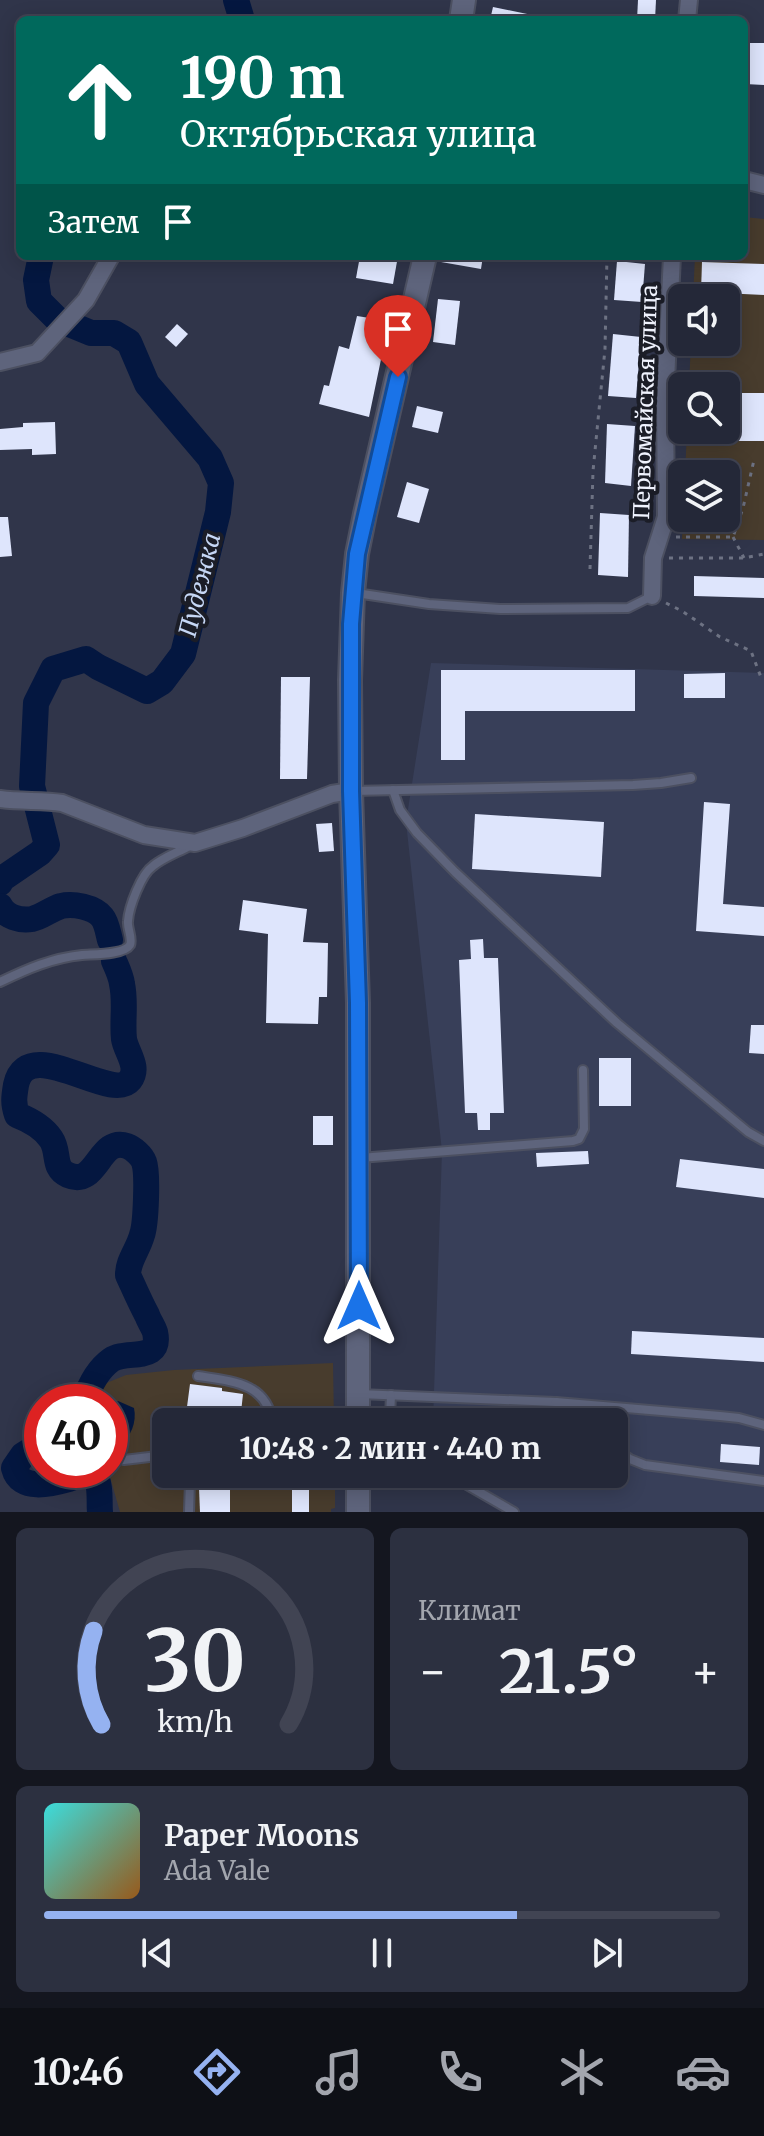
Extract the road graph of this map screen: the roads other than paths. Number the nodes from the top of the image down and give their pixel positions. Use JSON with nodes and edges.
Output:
{"nodes":[{"id":1,"x":109,"y":260,"type":"edge"},
{"id":2,"x":424,"y":260,"type":"edge"},
{"id":3,"x":672,"y":260,"type":"edge"},
{"id":4,"x":0,"y":362,"type":"edge"},
{"id":5,"x":353,"y":593,"type":"junction"},
{"id":6,"x":652,"y":596,"type":"joint"},
{"id":7,"x":691,"y":778,"type":"dead end"},
{"id":8,"x":393,"y":790,"type":"junction"},
{"id":9,"x":351,"y":791,"type":"junction"},
{"id":10,"x":0,"y":799,"type":"edge"},
{"id":11,"x":195,"y":843,"type":"junction"},
{"id":12,"x":0,"y":982,"type":"edge"},
{"id":13,"x":583,"y":1070,"type":"dead end"},
{"id":14,"x":764,"y":1141,"type":"edge"},
{"id":15,"x":359,"y":1158,"type":"junction"},
{"id":16,"x":198,"y":1376,"type":"dead end"},
{"id":17,"x":358,"y":1394,"type":"junction"},
{"id":18,"x":391,"y":1395,"type":"junction"},
{"id":19,"x":556,"y":1402,"type":"junction"},
{"id":20,"x":269,"y":1408,"type":"edge"},
{"id":21,"x":358,"y":1408,"type":"edge"},
{"id":22,"x":390,"y":1408,"type":"edge"},
{"id":23,"x":564,"y":1408,"type":"edge"},
{"id":24,"x":764,"y":1425,"type":"edge"},
{"id":25,"x":152,"y":1457,"type":"edge"},
{"id":26,"x":628,"y":1458,"type":"edge"},
{"id":27,"x":128,"y":1460,"type":"edge"},
{"id":28,"x":764,"y":1481,"type":"edge"},
{"id":29,"x":188,"y":1488,"type":"edge"},
{"id":30,"x":358,"y":1488,"type":"edge"},
{"id":31,"x":472,"y":1488,"type":"edge"},
{"id":32,"x":189,"y":1512,"type":"edge"},
{"id":33,"x":358,"y":1512,"type":"edge"},
{"id":34,"x":514,"y":1512,"type":"edge"}],
"edges":[{"from":1,"to":4,"type":"street"},
{"from":2,"to":5,"type":"street"},
{"from":3,"to":6,"type":"street","name":"Первомайская улица"},
{"from":5,"to":6,"type":"lane"},
{"from":5,"to":9,"type":"street"},
{"from":7,"to":8,"type":"lane"},
{"from":8,"to":9,"type":"lane"},
{"from":8,"to":14,"type":"lane"},
{"from":9,"to":11,"type":"street"},
{"from":9,"to":15,"type":"street"},
{"from":10,"to":11,"type":"street"},
{"from":11,"to":12,"type":"lane"},
{"from":13,"to":15,"type":"lane"},
{"from":15,"to":17,"type":"street"},
{"from":16,"to":20,"type":"lane"},
{"from":17,"to":18,"type":"lane"},
{"from":17,"to":21,"type":"street"},
{"from":18,"to":19,"type":"lane"},
{"from":18,"to":22,"type":"lane"},
{"from":19,"to":23,"type":"lane"},
{"from":19,"to":24,"type":"lane"},
{"from":25,"to":27,"type":"lane"},
{"from":26,"to":28,"type":"lane"},
{"from":29,"to":32,"type":"lane"},
{"from":30,"to":33,"type":"street"},
{"from":31,"to":34,"type":"lane"}]}
